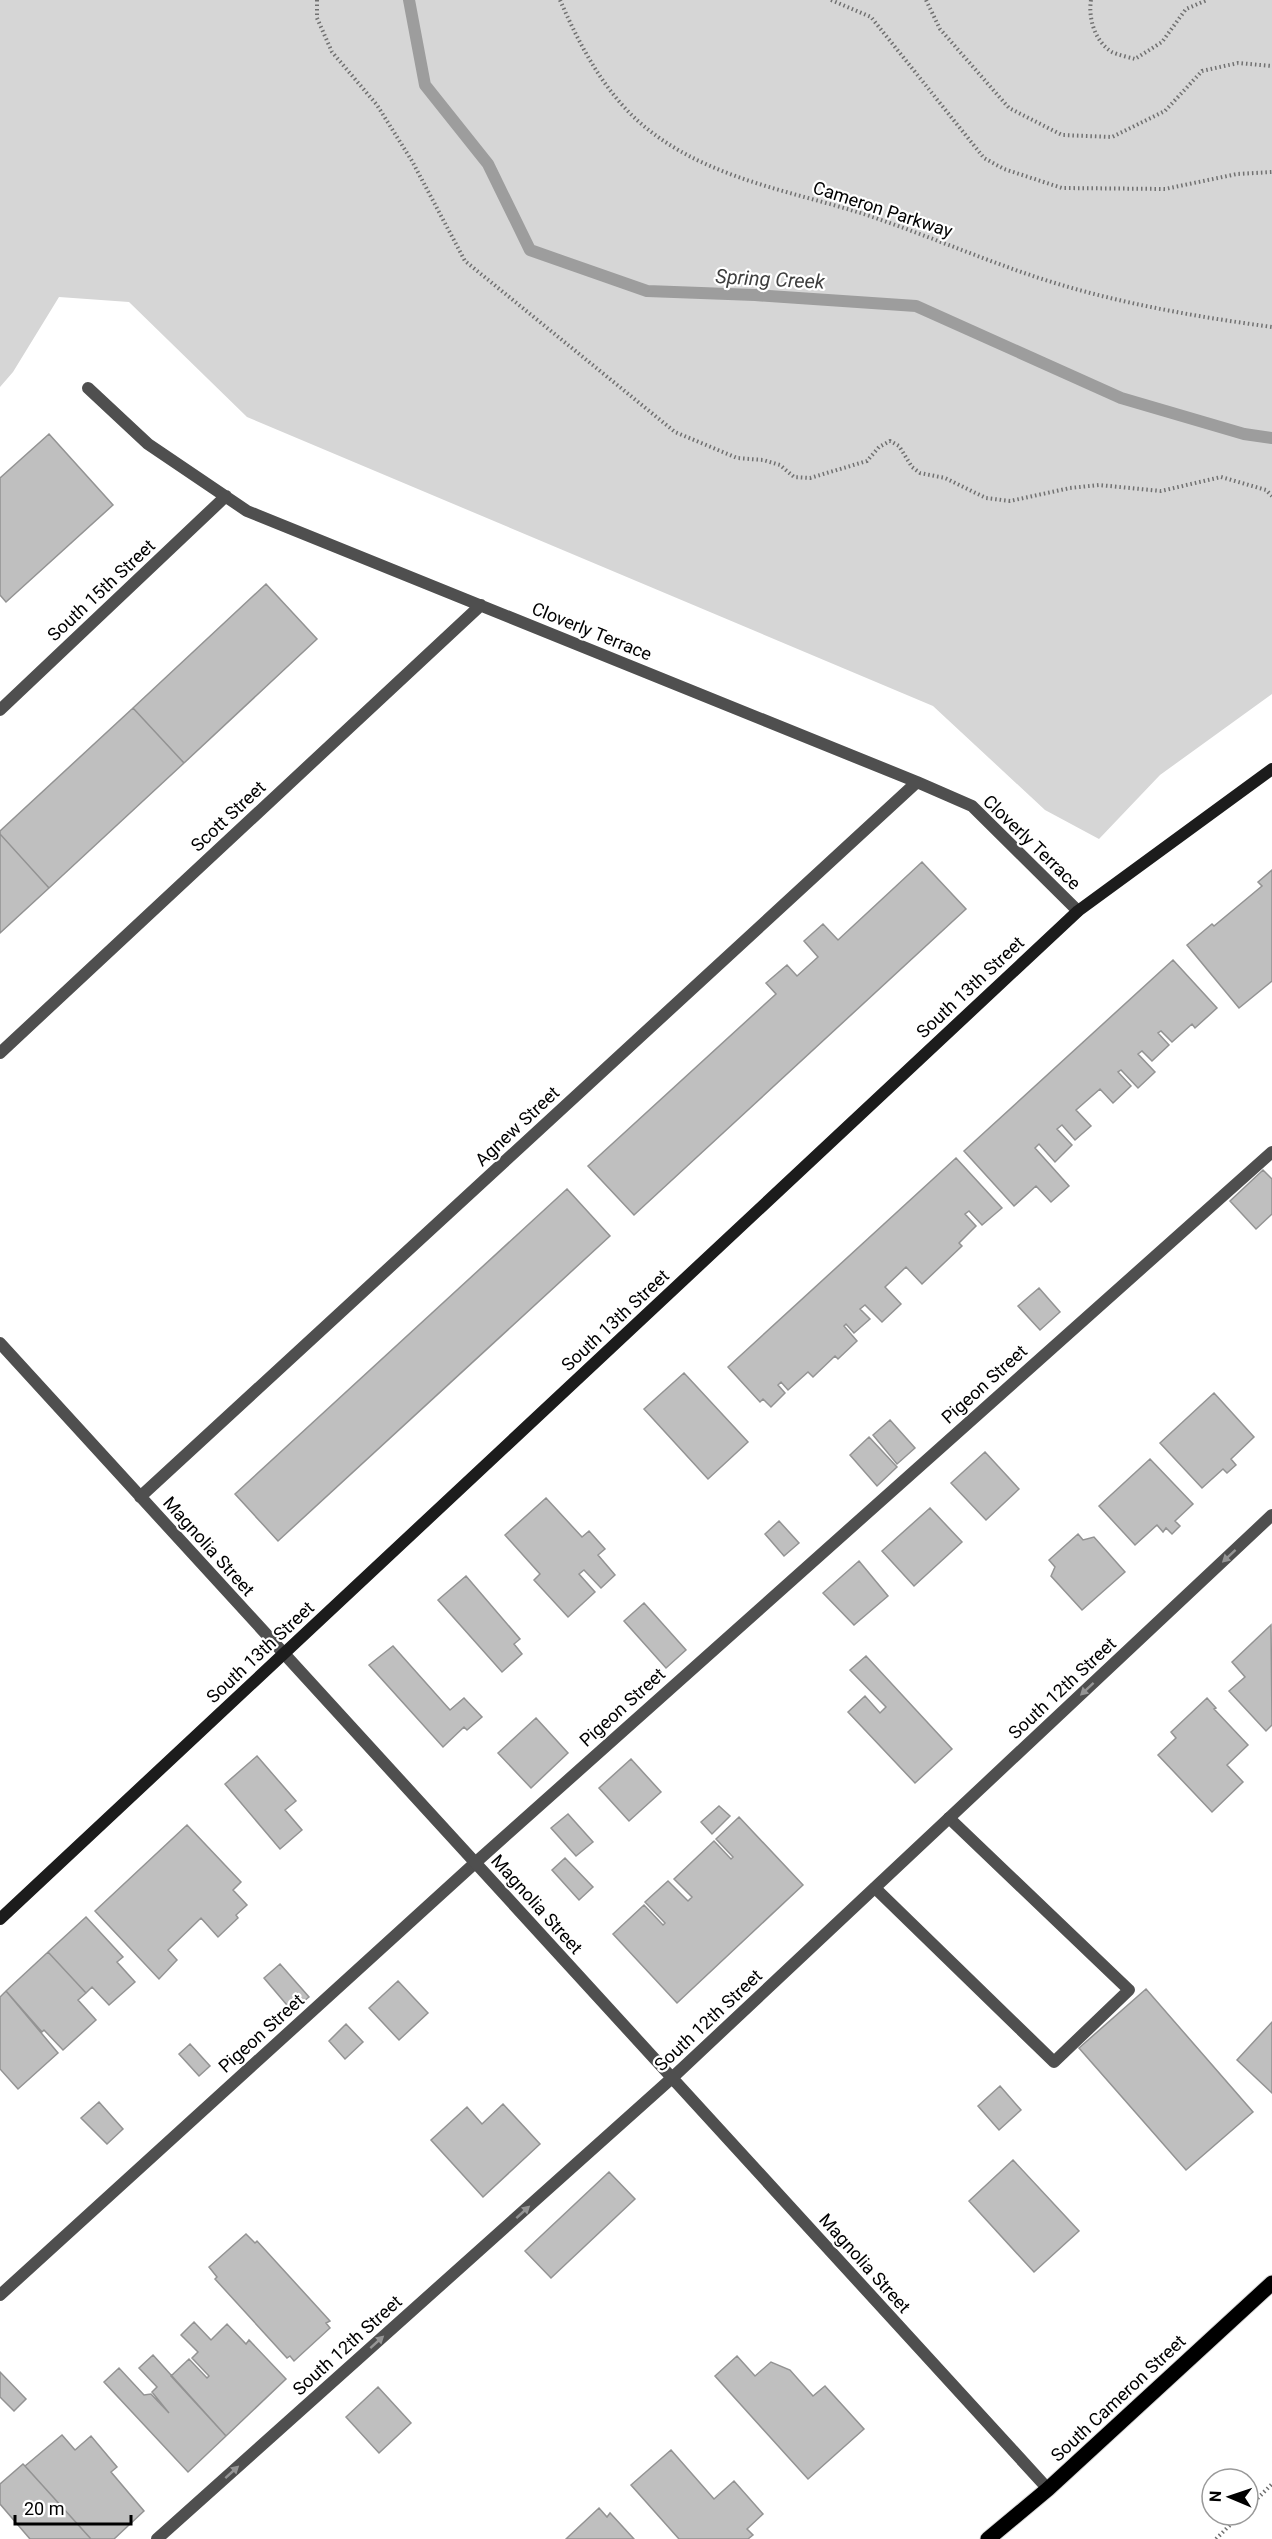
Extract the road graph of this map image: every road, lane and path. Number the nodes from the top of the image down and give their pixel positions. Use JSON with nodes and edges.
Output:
{"nodes":[{"id":1,"x":316,"y":0,"type":"edge"},
{"id":2,"x":560,"y":0,"type":"edge"},
{"id":3,"x":831,"y":0,"type":"edge"},
{"id":4,"x":926,"y":0,"type":"edge"},
{"id":5,"x":1091,"y":0,"type":"edge"},
{"id":6,"x":1207,"y":0,"type":"edge"},
{"id":7,"x":1272,"y":66,"type":"edge"},
{"id":8,"x":1272,"y":172,"type":"edge"},
{"id":9,"x":1272,"y":327,"type":"edge"},
{"id":10,"x":88,"y":388,"type":"dead end"},
{"id":11,"x":226,"y":496,"type":"junction"},
{"id":12,"x":1272,"y":496,"type":"edge"},
{"id":13,"x":481,"y":605,"type":"junction"},
{"id":14,"x":0,"y":710,"type":"edge"},
{"id":15,"x":1272,"y":768,"type":"edge"},
{"id":16,"x":917,"y":782,"type":"junction"},
{"id":17,"x":1078,"y":911,"type":"junction"},
{"id":18,"x":0,"y":1053,"type":"edge"},
{"id":19,"x":1272,"y":1152,"type":"edge"},
{"id":20,"x":0,"y":1343,"type":"edge"},
{"id":21,"x":140,"y":1497,"type":"junction"},
{"id":22,"x":1272,"y":1515,"type":"edge"},
{"id":23,"x":284,"y":1654,"type":"junction"},
{"id":24,"x":949,"y":1818,"type":"junction"},
{"id":25,"x":475,"y":1863,"type":"junction"},
{"id":26,"x":875,"y":1888,"type":"junction"},
{"id":27,"x":0,"y":1919,"type":"edge"},
{"id":28,"x":672,"y":2078,"type":"junction"},
{"id":29,"x":1272,"y":2283,"type":"edge"},
{"id":30,"x":0,"y":2295,"type":"edge"},
{"id":31,"x":1272,"y":2484,"type":"edge"},
{"id":32,"x":1048,"y":2489,"type":"junction"},
{"id":33,"x":1260,"y":2496,"type":"edge"},
{"id":34,"x":1228,"y":2527,"type":"edge"},
{"id":35,"x":157,"y":2539,"type":"edge"},
{"id":36,"x":988,"y":2539,"type":"edge"},
{"id":37,"x":1216,"y":2539,"type":"edge"}],
"edges":[{"from":1,"to":12,"type":"path"},
{"from":2,"to":9,"type":"path","name":"Cameron Parkway"},
{"from":3,"to":8,"type":"path"},
{"from":4,"to":7,"type":"path"},
{"from":5,"to":6,"type":"path"},
{"from":10,"to":11,"type":"street","name":"Cloverly Terrace"},
{"from":11,"to":13,"type":"street","name":"Cloverly Terrace"},
{"from":11,"to":14,"type":"street","name":"South 15th Street"},
{"from":13,"to":16,"type":"street","name":"Cloverly Terrace"},
{"from":13,"to":18,"type":"street","name":"Scott Street"},
{"from":15,"to":17,"type":"street","name":"South 13th Street"},
{"from":16,"to":17,"type":"street","name":"Cloverly Terrace"},
{"from":16,"to":21,"type":"street","name":"Agnew Street"},
{"from":17,"to":23,"type":"street","name":"South 13th Street"},
{"from":19,"to":25,"type":"street","name":"Pigeon Street"},
{"from":20,"to":21,"type":"street","name":"Magnolia Street"},
{"from":21,"to":23,"type":"street","name":"Magnolia Street"},
{"from":22,"to":24,"type":"street","name":"South 12th Street","one_way":true},
{"from":23,"to":25,"type":"street","name":"Magnolia Street"},
{"from":23,"to":27,"type":"street","name":"South 13th Street"},
{"from":24,"to":26,"type":"street","name":"South 12th Street"},
{"from":24,"to":26,"type":"street"},
{"from":25,"to":28,"type":"street","name":"Magnolia Street"},
{"from":25,"to":30,"type":"street","name":"Pigeon Street"},
{"from":26,"to":28,"type":"street","name":"South 12th Street"},
{"from":28,"to":32,"type":"street","name":"Magnolia Street"},
{"from":35,"to":28,"type":"street","name":"South 12th Street","one_way":true},
{"from":29,"to":32,"type":"main road","name":"South Cameron Street"},
{"from":31,"to":33,"type":"path"},
{"from":32,"to":36,"type":"main road","name":"South Cameron Street"},
{"from":34,"to":37,"type":"path"}]}
